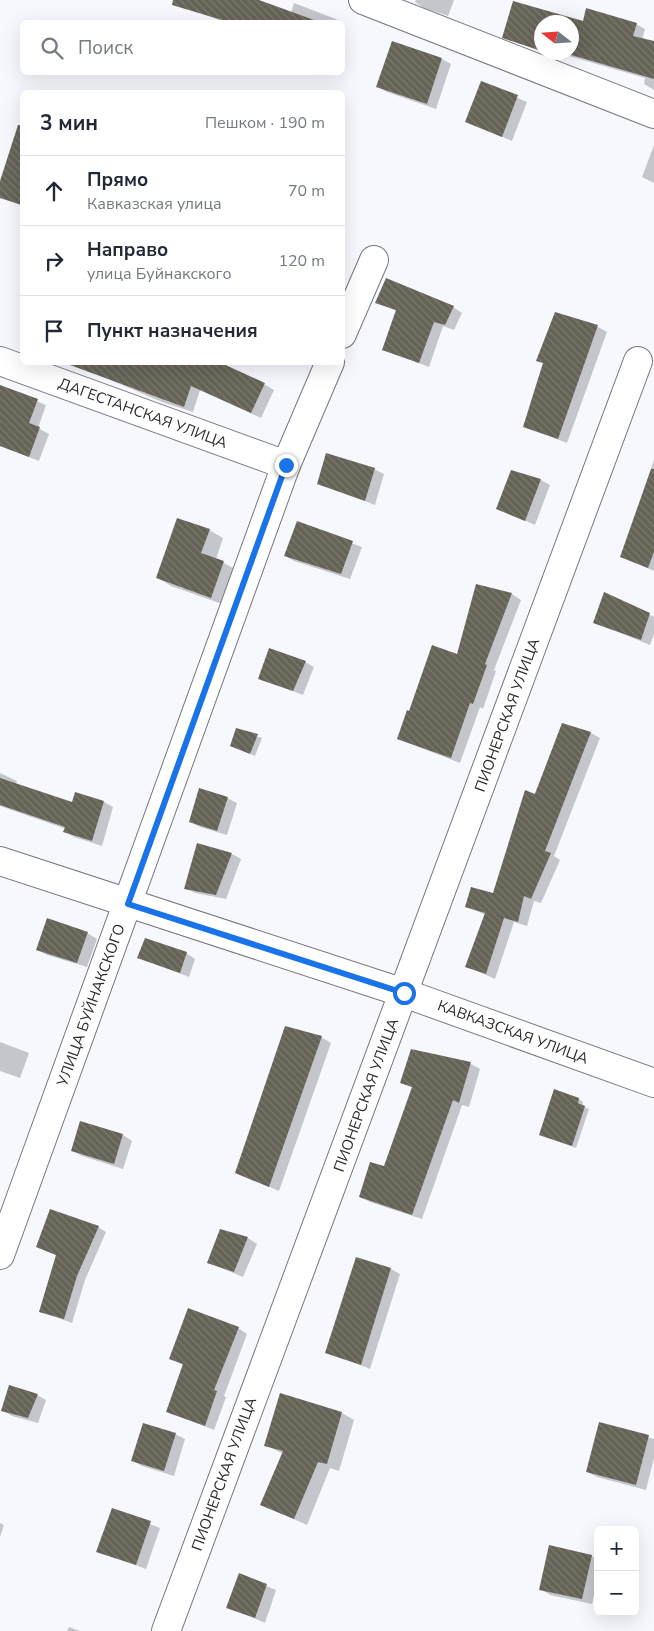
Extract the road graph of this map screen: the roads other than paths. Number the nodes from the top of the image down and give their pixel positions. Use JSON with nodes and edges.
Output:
{"nodes":[{"id":1,"x":363,"y":0,"type":"edge"},
{"id":2,"x":654,"y":114,"type":"edge"},
{"id":3,"x":374,"y":260,"type":"dead end"},
{"id":4,"x":345,"y":327,"type":"edge"},
{"id":5,"x":0,"y":361,"type":"edge"},
{"id":6,"x":638,"y":361,"type":"dead end"},
{"id":7,"x":329,"y":365,"type":"edge"},
{"id":8,"x":286,"y":465,"type":"junction"},
{"id":9,"x":0,"y":861,"type":"edge"},
{"id":10,"x":128,"y":904,"type":"junction"},
{"id":11,"x":404,"y":993,"type":"junction"},
{"id":12,"x":654,"y":1083,"type":"edge"},
{"id":13,"x":0,"y":1255,"type":"edge"},
{"id":14,"x":166,"y":1631,"type":"edge"}],
"edges":[{"from":1,"to":2,"type":"street"},
{"from":3,"to":4,"type":"street"},
{"from":5,"to":8,"type":"street","name":"ДАГЕСТАНСКАЯ УЛИЦА"},
{"from":6,"to":11,"type":"street","name":"ПИОНЕРСКАЯ УЛИЦА"},
{"from":7,"to":8,"type":"street","name":"УЛИЦА БУЙНАКСКОГО"},
{"from":8,"to":10,"type":"street","name":"УЛИЦА БУЙНАКСКОГО"},
{"from":9,"to":10,"type":"street","name":"КАВКАЗСКАЯ УЛИЦА"},
{"from":10,"to":11,"type":"street","name":"КАВКАЗСКАЯ УЛИЦА"},
{"from":10,"to":13,"type":"street","name":"УЛИЦА БУЙНАКСКОГО"},
{"from":11,"to":12,"type":"street","name":"КАВКАЗСКАЯ УЛИЦА"},
{"from":11,"to":14,"type":"street","name":"ПИОНЕРСКАЯ УЛИЦА"}]}
